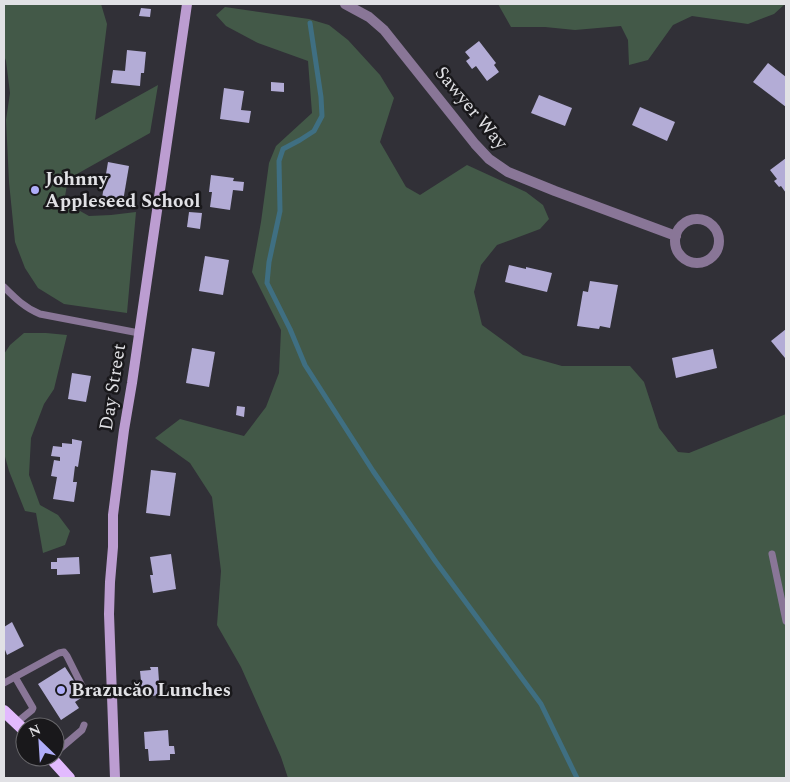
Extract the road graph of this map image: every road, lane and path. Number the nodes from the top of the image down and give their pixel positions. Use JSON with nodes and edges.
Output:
{"nodes":[{"id":1,"x":186,"y":4,"type":"edge"},
{"id":2,"x":345,"y":4,"type":"edge"},
{"id":3,"x":676,"y":236,"type":"junction"},
{"id":4,"x":4,"y":287,"type":"edge"},
{"id":5,"x":139,"y":333,"type":"junction"},
{"id":6,"x":772,"y":554,"type":"dead end"},
{"id":7,"x":786,"y":621,"type":"edge"},
{"id":8,"x":16,"y":677,"type":"junction"},
{"id":9,"x":4,"y":683,"type":"edge"},
{"id":10,"x":82,"y":686,"type":"dead end"},
{"id":11,"x":4,"y":712,"type":"edge"},
{"id":12,"x":27,"y":717,"type":"edge"},
{"id":13,"x":15,"y":722,"type":"edge"},
{"id":14,"x":84,"y":725,"type":"dead end"},
{"id":15,"x":65,"y":744,"type":"edge"},
{"id":16,"x":59,"y":767,"type":"edge"},
{"id":17,"x":69,"y":778,"type":"edge"},
{"id":18,"x":115,"y":778,"type":"edge"}],
"edges":[{"from":1,"to":5,"type":"main road","name":"Day Street"},
{"from":2,"to":3,"type":"street","name":"Sawyer Way"},
{"from":3,"to":3,"type":"street"},
{"from":4,"to":5,"type":"lane"},
{"from":5,"to":18,"type":"main road","name":"Day Street"},
{"from":6,"to":7,"type":"lane"},
{"from":8,"to":9,"type":"lane"},
{"from":8,"to":10,"type":"lane"},
{"from":8,"to":12,"type":"lane"},
{"from":11,"to":13,"type":"main road"},
{"from":14,"to":15,"type":"lane"},
{"from":16,"to":17,"type":"main road"}]}
